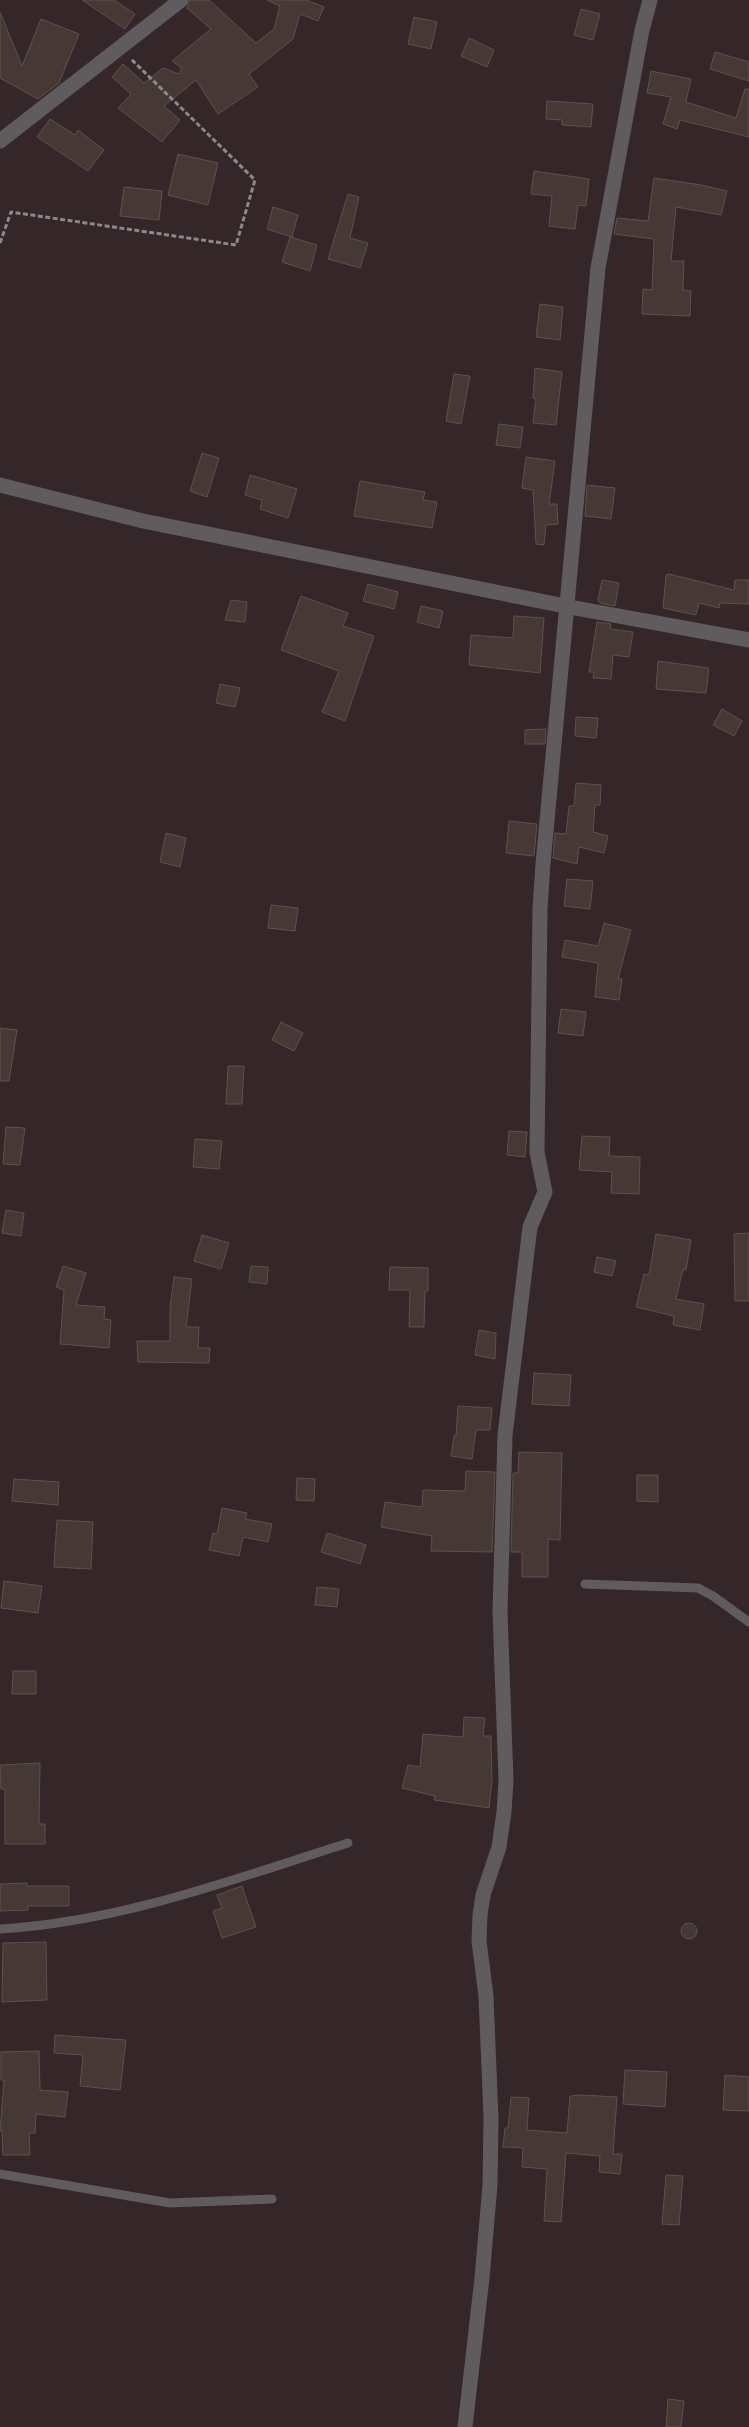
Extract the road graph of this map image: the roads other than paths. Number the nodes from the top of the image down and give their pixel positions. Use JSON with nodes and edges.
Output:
{"nodes":[{"id":1,"x":181,"y":0,"type":"edge"},
{"id":2,"x":650,"y":0,"type":"edge"},
{"id":3,"x":0,"y":141,"type":"edge"},
{"id":4,"x":0,"y":485,"type":"edge"},
{"id":5,"x":568,"y":607,"type":"junction"},
{"id":6,"x":749,"y":640,"type":"edge"},
{"id":7,"x":585,"y":1584,"type":"dead end"},
{"id":8,"x":749,"y":1622,"type":"edge"},
{"id":9,"x":348,"y":1843,"type":"dead end"},
{"id":10,"x":0,"y":1929,"type":"edge"},
{"id":11,"x":0,"y":2174,"type":"edge"},
{"id":12,"x":272,"y":2199,"type":"dead end"},
{"id":13,"x":465,"y":2427,"type":"edge"}],
"edges":[{"from":1,"to":3,"type":"street"},
{"from":2,"to":5,"type":"street"},
{"from":4,"to":5,"type":"street"},
{"from":5,"to":6,"type":"street"},
{"from":5,"to":13,"type":"street"},
{"from":7,"to":8,"type":"lane"},
{"from":9,"to":10,"type":"lane"},
{"from":11,"to":12,"type":"lane"}]}
